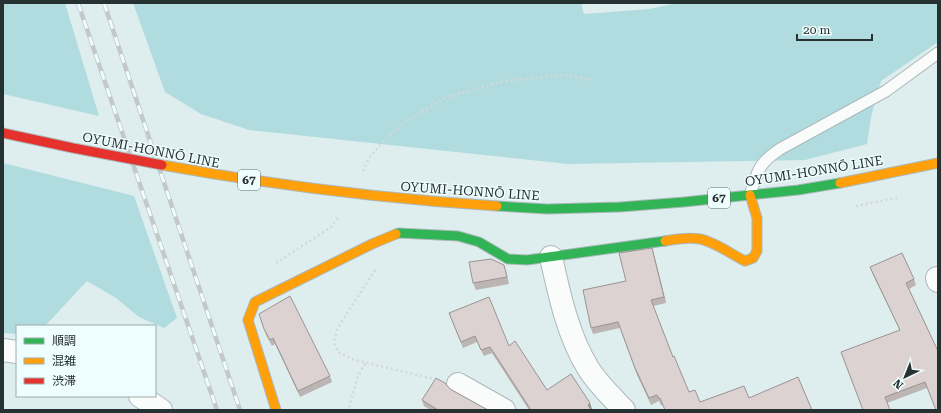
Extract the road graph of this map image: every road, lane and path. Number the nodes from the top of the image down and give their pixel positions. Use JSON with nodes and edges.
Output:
{"nodes":[{"id":1,"x":938,"y":53,"type":"edge"},
{"id":2,"x":595,"y":80,"type":"dead end"},
{"id":3,"x":3,"y":133,"type":"edge"},
{"id":4,"x":938,"y":163,"type":"edge"},
{"id":5,"x":362,"y":172,"type":"dead end"},
{"id":6,"x":750,"y":195,"type":"junction"},
{"id":7,"x":340,"y":214,"type":"dead end"},
{"id":8,"x":551,"y":257,"type":"junction"},
{"id":9,"x":274,"y":264,"type":"dead end"},
{"id":10,"x":378,"y":265,"type":"dead end"},
{"id":11,"x":3,"y":350,"type":"edge"},
{"id":12,"x":16,"y":352,"type":"edge"},
{"id":13,"x":366,"y":362,"type":"junction"},
{"id":14,"x":458,"y":384,"type":"joint"},
{"id":15,"x":142,"y":397,"type":"edge"},
{"id":16,"x":162,"y":410,"type":"edge"},
{"id":17,"x":276,"y":410,"type":"edge"},
{"id":18,"x":345,"y":410,"type":"edge"},
{"id":19,"x":504,"y":410,"type":"edge"},
{"id":20,"x":624,"y":410,"type":"edge"}],
"edges":[{"from":1,"to":6,"type":"lane"},
{"from":2,"to":5,"type":"path"},
{"from":3,"to":6,"type":"main road","name":"OYUMI-HONNŌ LINE","number":"67","bridge":true},
{"from":4,"to":6,"type":"main road","name":"OYUMI-HONNŌ LINE","number":"67"},
{"from":6,"to":8,"type":"main road"},
{"from":7,"to":9,"type":"path"},
{"from":8,"to":17,"type":"main road"},
{"from":8,"to":20,"type":"street"},
{"from":10,"to":13,"type":"path"},
{"from":11,"to":12,"type":"street"},
{"from":13,"to":14,"type":"path"},
{"from":13,"to":18,"type":"path"},
{"from":14,"to":19,"type":"street"},
{"from":15,"to":16,"type":"street"}]}
